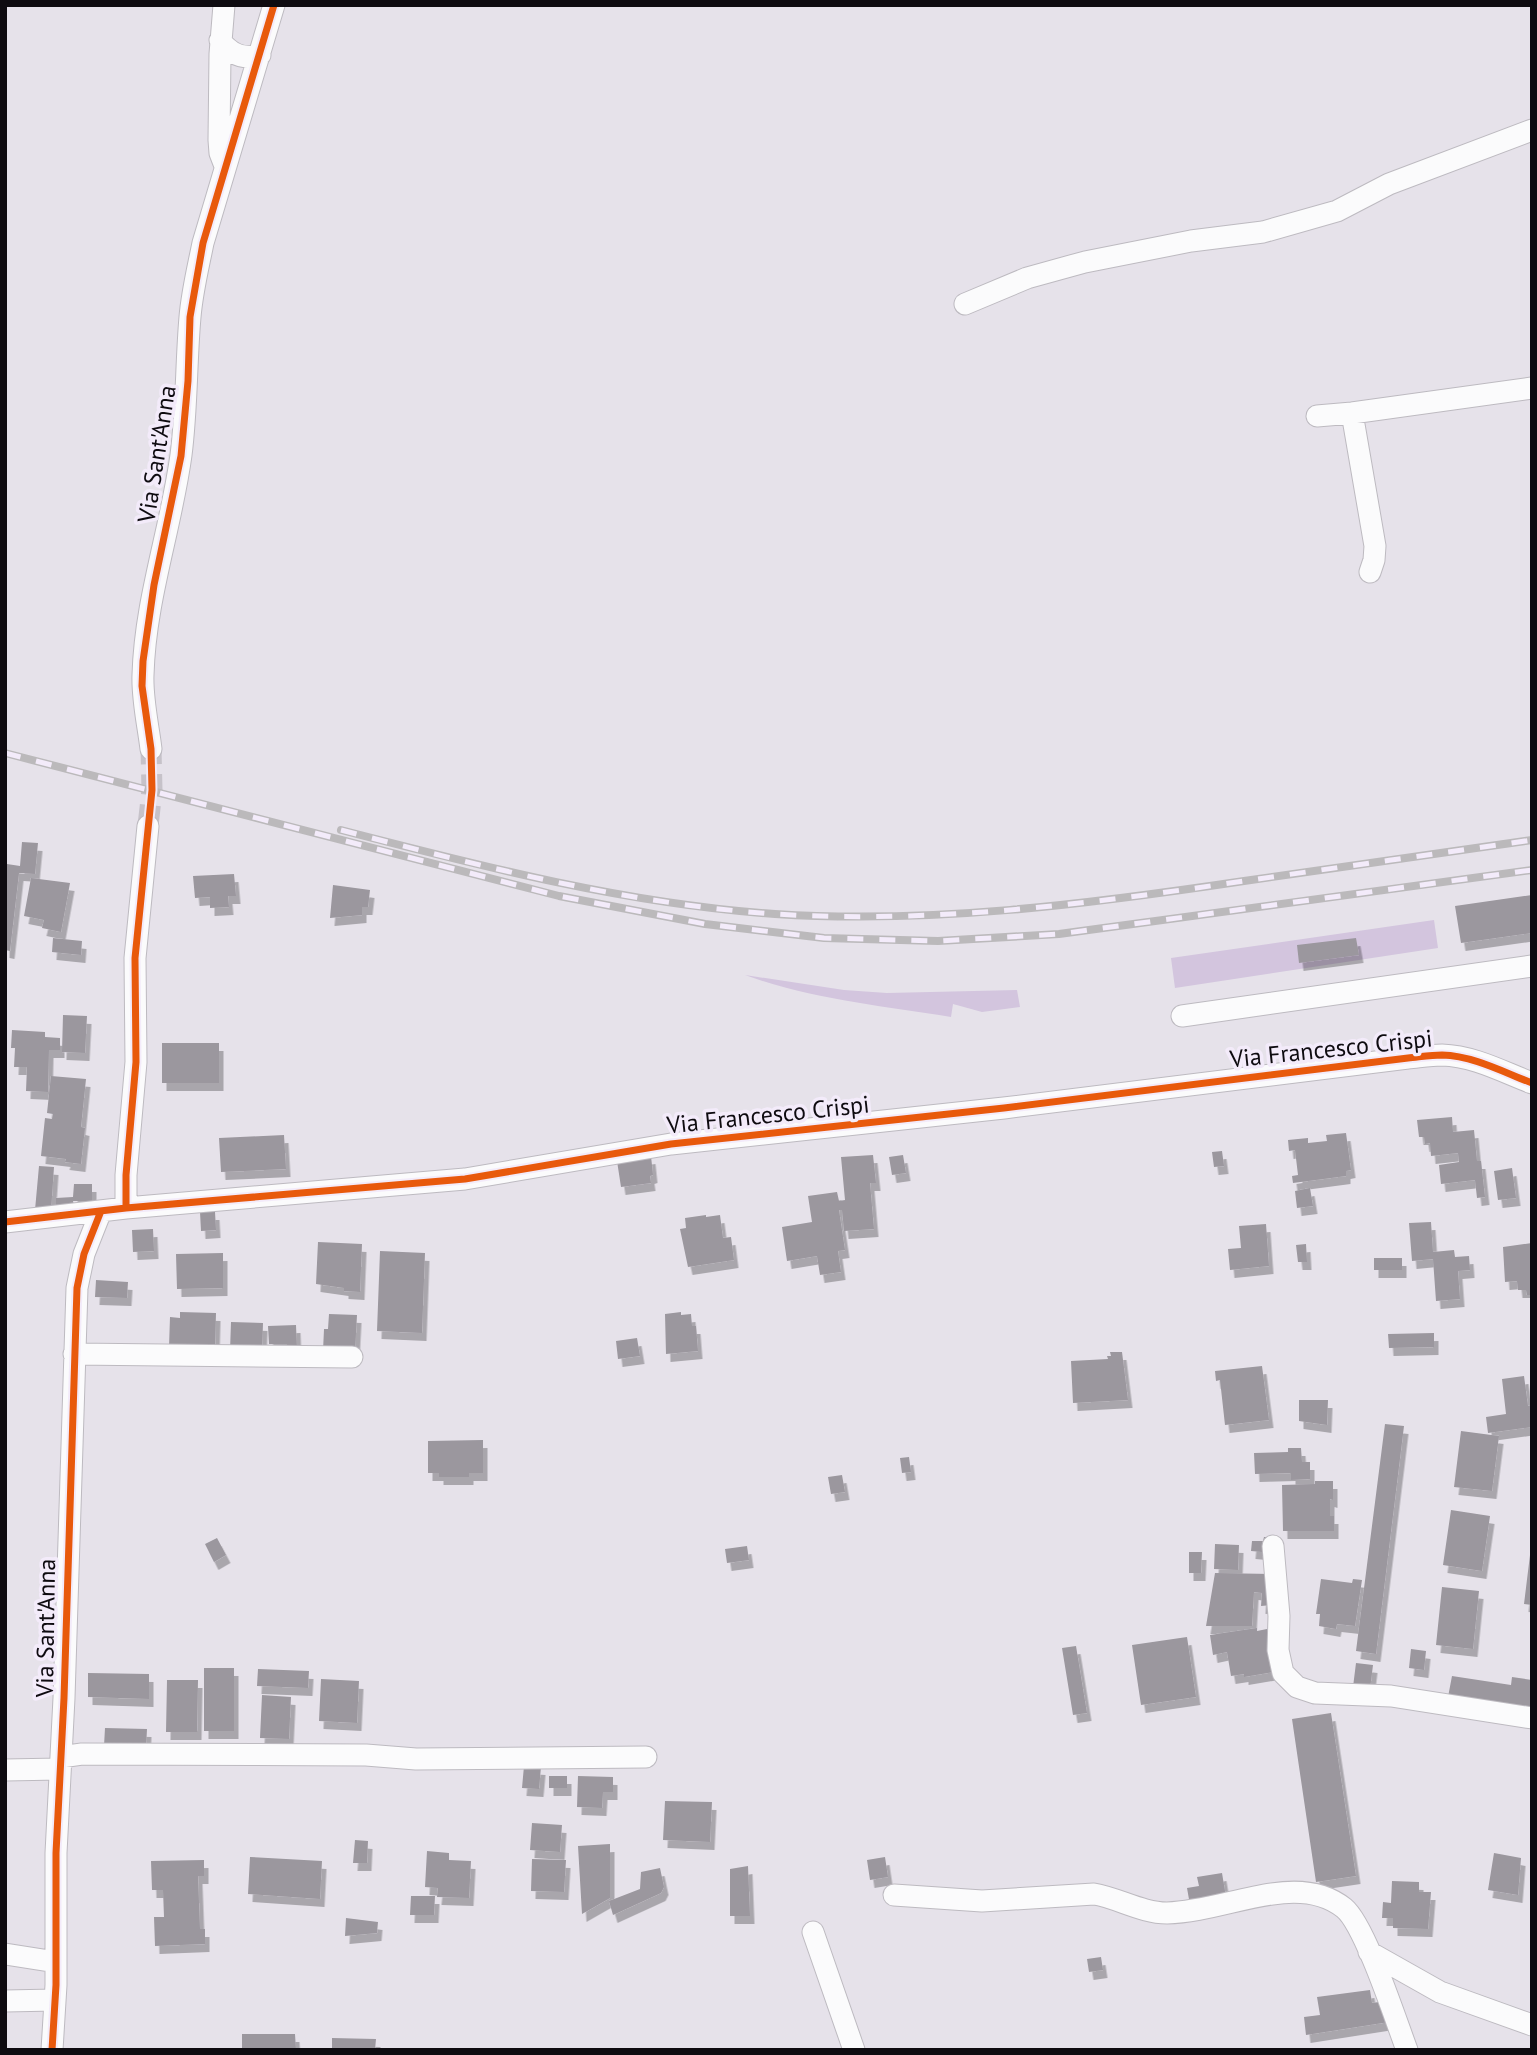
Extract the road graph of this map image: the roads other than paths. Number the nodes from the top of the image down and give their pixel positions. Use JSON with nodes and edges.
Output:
{"nodes":[{"id":1,"x":224,"y":5,"type":"edge"},
{"id":2,"x":274,"y":5,"type":"edge"},
{"id":3,"x":220,"y":40,"type":"junction"},
{"id":4,"x":260,"y":55,"type":"junction"},
{"id":5,"x":1532,"y":130,"type":"edge"},
{"id":6,"x":226,"y":167,"type":"junction"},
{"id":7,"x":965,"y":304,"type":"dead end"},
{"id":8,"x":1532,"y":388,"type":"edge"},
{"id":9,"x":1352,"y":413,"type":"junction"},
{"id":10,"x":1317,"y":416,"type":"dead end"},
{"id":11,"x":1370,"y":572,"type":"dead end"},
{"id":12,"x":151,"y":748,"type":"tunnel mouth"},
{"id":13,"x":148,"y":826,"type":"tunnel mouth"},
{"id":14,"x":1532,"y":966,"type":"edge"},
{"id":15,"x":1182,"y":1016,"type":"dead end"},
{"id":16,"x":1532,"y":1083,"type":"edge"},
{"id":17,"x":126,"y":1208,"type":"junction"},
{"id":18,"x":102,"y":1210,"type":"junction"},
{"id":19,"x":5,"y":1222,"type":"edge"},
{"id":20,"x":74,"y":1354,"type":"junction"},
{"id":21,"x":352,"y":1357,"type":"dead end"},
{"id":22,"x":1273,"y":1546,"type":"dead end"},
{"id":23,"x":1532,"y":1718,"type":"edge"},
{"id":24,"x":646,"y":1757,"type":"dead end"},
{"id":25,"x":60,"y":1763,"type":"junction"},
{"id":26,"x":5,"y":1770,"type":"edge"},
{"id":27,"x":894,"y":1895,"type":"dead end"},
{"id":28,"x":813,"y":1932,"type":"dead end"},
{"id":29,"x":1369,"y":1952,"type":"junction"},
{"id":30,"x":5,"y":1954,"type":"edge"},
{"id":31,"x":56,"y":1962,"type":"junction"},
{"id":32,"x":55,"y":2000,"type":"junction"},
{"id":33,"x":5,"y":2001,"type":"edge"},
{"id":34,"x":1532,"y":2025,"type":"edge"},
{"id":35,"x":51,"y":2050,"type":"edge"},
{"id":36,"x":854,"y":2050,"type":"edge"},
{"id":37,"x":1407,"y":2050,"type":"edge"}],
"edges":[{"from":1,"to":3,"type":"street","name":"Via Sant'Anna"},
{"from":2,"to":4,"type":"street"},
{"from":3,"to":4,"type":"street"},
{"from":3,"to":6,"type":"street","name":"Via Sant'Anna"},
{"from":4,"to":6,"type":"street"},
{"from":5,"to":7,"type":"street"},
{"from":6,"to":12,"type":"street","name":"Via Sant'Anna"},
{"from":8,"to":9,"type":"street"},
{"from":9,"to":10,"type":"street"},
{"from":9,"to":11,"type":"street"},
{"from":13,"to":17,"type":"street"},
{"from":14,"to":15,"type":"street"},
{"from":16,"to":17,"type":"street","name":"Via Francesco Crispi"},
{"from":17,"to":18,"type":"street","name":"Via Francesco Crispi"},
{"from":18,"to":19,"type":"street","name":"Via Francesco Crispi"},
{"from":18,"to":20,"type":"street","name":"Via Sant'Anna"},
{"from":20,"to":21,"type":"street"},
{"from":20,"to":25,"type":"street","name":"Via Sant'Anna"},
{"from":22,"to":23,"type":"street"},
{"from":24,"to":25,"type":"street"},
{"from":25,"to":26,"type":"street"},
{"from":25,"to":31,"type":"street","name":"Via Sant'Anna"},
{"from":27,"to":29,"type":"street"},
{"from":28,"to":36,"type":"street"},
{"from":29,"to":34,"type":"street"},
{"from":29,"to":37,"type":"street"},
{"from":30,"to":31,"type":"street"},
{"from":31,"to":32,"type":"street","name":"Via Sant'Anna"},
{"from":32,"to":33,"type":"street"},
{"from":32,"to":35,"type":"street","name":"Via Sant'Anna"}]}
